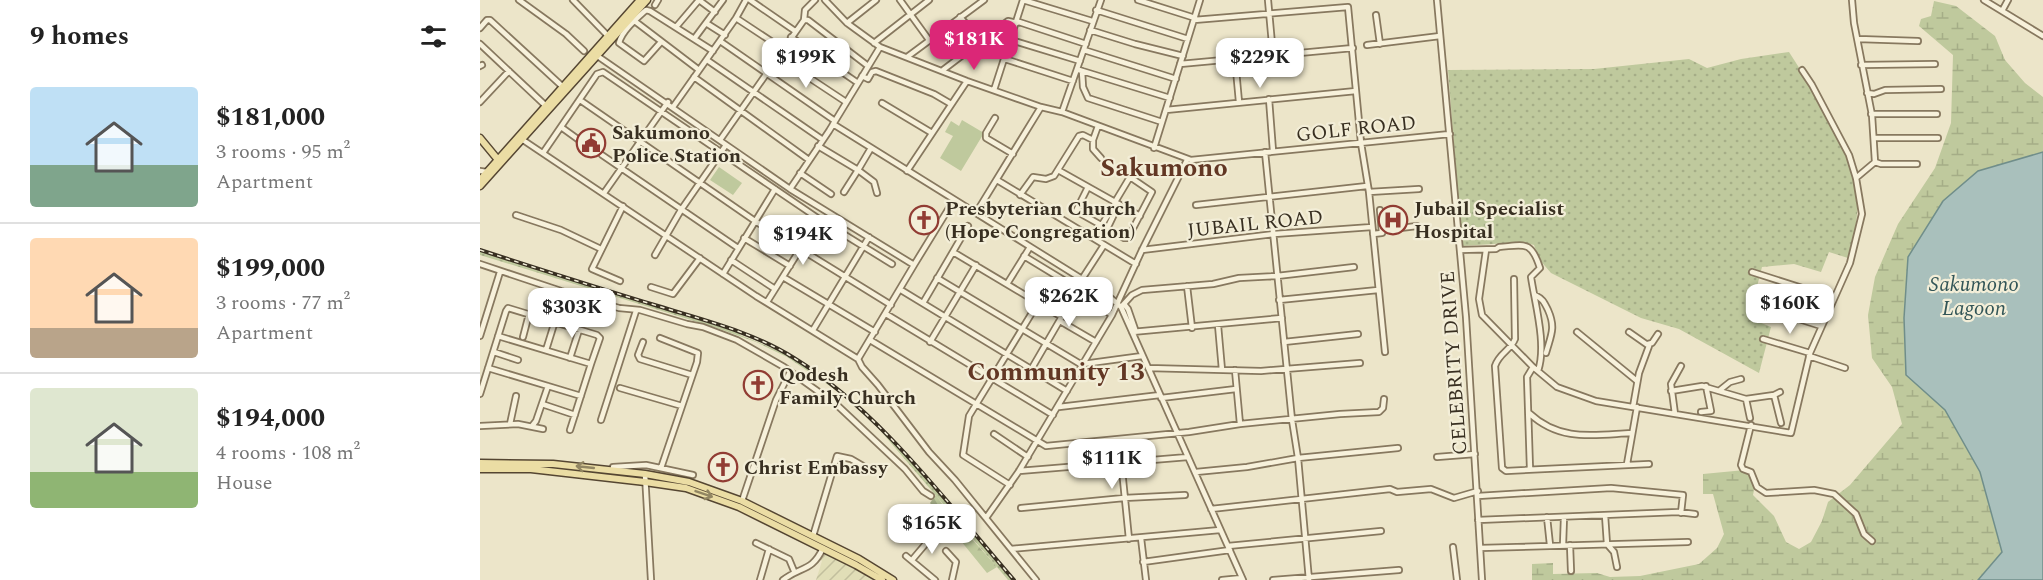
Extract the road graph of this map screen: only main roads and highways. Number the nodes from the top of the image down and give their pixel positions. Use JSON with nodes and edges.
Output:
{"nodes":[{"id":1,"x":647,"y":0,"type":"edge"},
{"id":2,"x":638,"y":1,"type":"edge"},
{"id":3,"x":595,"y":54,"type":"junction"},
{"id":4,"x":480,"y":138,"type":"edge"},
{"id":5,"x":480,"y":143,"type":"edge"},
{"id":6,"x":490,"y":151,"type":"junction"},
{"id":7,"x":504,"y":153,"type":"junction"},
{"id":8,"x":498,"y":163,"type":"junction"},
{"id":9,"x":484,"y":171,"type":"edge"},
{"id":10,"x":480,"y":180,"type":"edge"},
{"id":11,"x":480,"y":186,"type":"edge"},
{"id":12,"x":480,"y":463,"type":"edge"},
{"id":13,"x":480,"y":469,"type":"edge"},
{"id":14,"x":741,"y":504,"type":"junction"},
{"id":15,"x":882,"y":580,"type":"edge"},
{"id":16,"x":892,"y":580,"type":"edge"}],
"edges":[{"from":1,"to":3,"type":"main road"},
{"from":2,"to":3,"type":"main road"},
{"from":3,"to":7,"type":"main road"},
{"from":3,"to":8,"type":"main road"},
{"from":4,"to":6,"type":"main road"},
{"from":5,"to":8,"type":"main road"},
{"from":6,"to":7,"type":"main road"},
{"from":6,"to":8,"type":"main road"},
{"from":7,"to":8,"type":"main road"},
{"from":8,"to":9,"type":"main road"},
{"from":8,"to":11,"type":"main road"},
{"from":9,"to":10,"type":"main road"},
{"from":14,"to":12,"type":"main road","one_way":true},
{"from":13,"to":14,"type":"main road","one_way":true},
{"from":14,"to":15,"type":"main road"},
{"from":14,"to":16,"type":"main road"}]}
